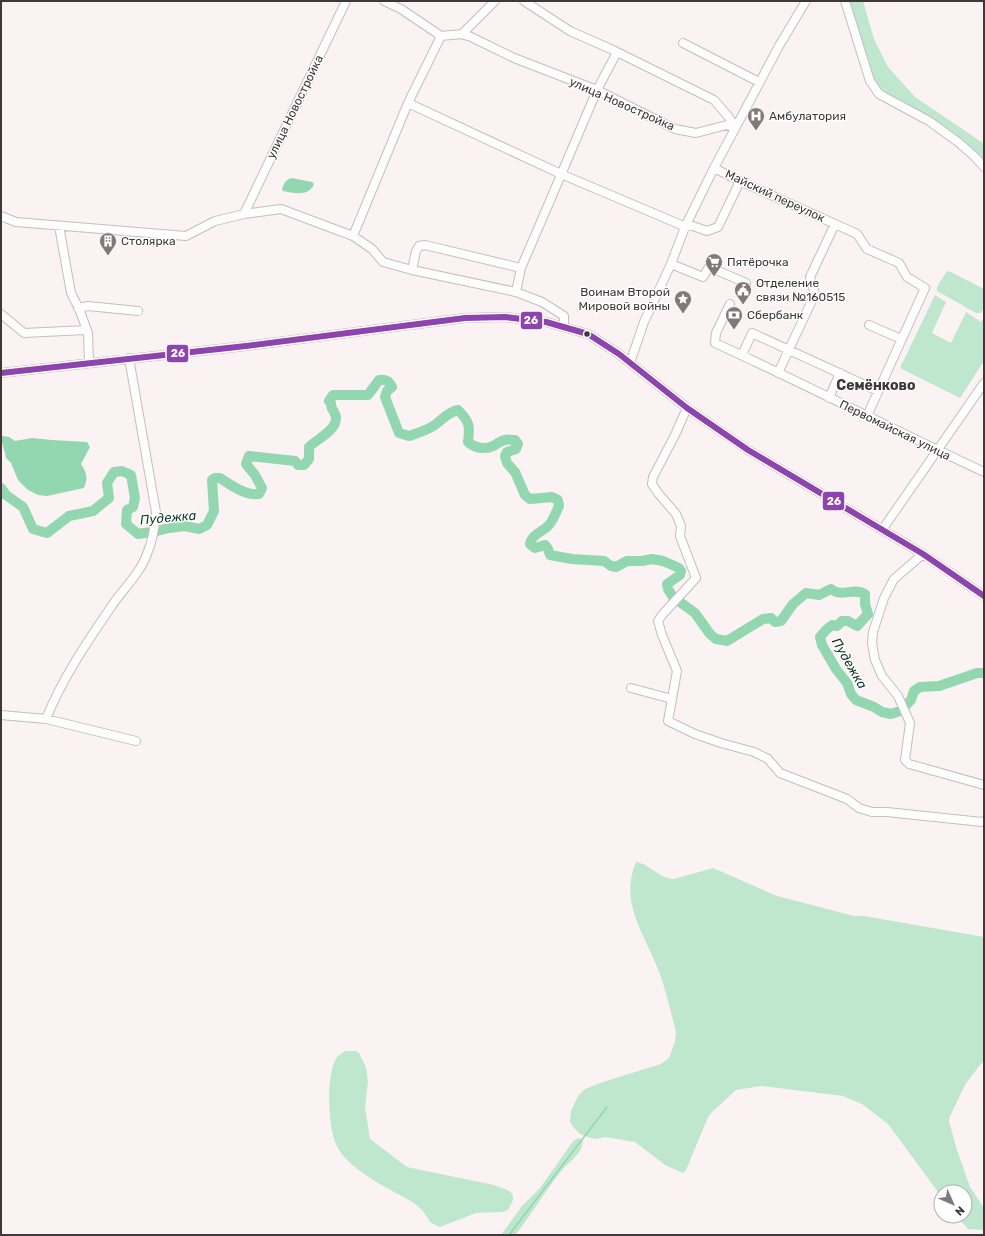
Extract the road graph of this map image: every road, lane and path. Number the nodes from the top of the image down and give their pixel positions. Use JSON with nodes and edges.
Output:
{"nodes":[{"id":1,"x":346,"y":1,"type":"edge"},
{"id":2,"x":384,"y":1,"type":"edge"},
{"id":3,"x":495,"y":1,"type":"edge"},
{"id":4,"x":524,"y":1,"type":"edge"},
{"id":5,"x":806,"y":1,"type":"edge"},
{"id":6,"x":845,"y":1,"type":"edge"},
{"id":7,"x":460,"y":34,"type":"junction"},
{"id":8,"x":441,"y":36,"type":"junction"},
{"id":9,"x":683,"y":43,"type":"dead end"},
{"id":10,"x":617,"y":52,"type":"junction"},
{"id":11,"x":759,"y":82,"type":"junction"},
{"id":12,"x":597,"y":90,"type":"junction"},
{"id":13,"x":408,"y":103,"type":"junction"},
{"id":14,"x":735,"y":128,"type":"junction"},
{"id":15,"x":984,"y":167,"type":"edge"},
{"id":16,"x":714,"y":168,"type":"junction"},
{"id":17,"x":561,"y":174,"type":"junction"},
{"id":18,"x":740,"y":181,"type":"junction"},
{"id":19,"x":244,"y":214,"type":"junction"},
{"id":20,"x":1,"y":216,"type":"edge"},
{"id":21,"x":835,"y":224,"type":"junction"},
{"id":22,"x":686,"y":225,"type":"junction"},
{"id":23,"x":59,"y":226,"type":"junction"},
{"id":24,"x":353,"y":236,"type":"junction"},
{"id":25,"x":671,"y":264,"type":"junction"},
{"id":26,"x":521,"y":268,"type":"junction"},
{"id":27,"x":412,"y":270,"type":"junction"},
{"id":28,"x":746,"y":283,"type":"dead end"},
{"id":29,"x":516,"y":292,"type":"junction"},
{"id":30,"x":730,"y":304,"type":"dead end"},
{"id":31,"x":78,"y":308,"type":"junction"},
{"id":32,"x":138,"y":311,"type":"dead end"},
{"id":33,"x":1,"y":314,"type":"edge"},
{"id":34,"x":869,"y":325,"type":"dead end"},
{"id":35,"x":564,"y":327,"type":"junction"},
{"id":36,"x":86,"y":330,"type":"junction"},
{"id":37,"x":901,"y":340,"type":"junction"},
{"id":38,"x":788,"y":350,"type":"junction"},
{"id":39,"x":742,"y":355,"type":"junction"},
{"id":40,"x":129,"y":358,"type":"junction"},
{"id":41,"x":630,"y":362,"type":"junction"},
{"id":42,"x":89,"y":363,"type":"junction"},
{"id":43,"x":1,"y":373,"type":"edge"},
{"id":44,"x":778,"y":373,"type":"junction"},
{"id":45,"x":840,"y":373,"type":"junction"},
{"id":46,"x":984,"y":383,"type":"edge"},
{"id":47,"x":878,"y":391,"type":"junction"},
{"id":48,"x":829,"y":398,"type":"junction"},
{"id":49,"x":687,"y":408,"type":"junction"},
{"id":50,"x":867,"y":416,"type":"junction"},
{"id":51,"x":937,"y":450,"type":"junction"},
{"id":52,"x":984,"y":472,"type":"edge"},
{"id":53,"x":882,"y":530,"type":"junction"},
{"id":54,"x":923,"y":554,"type":"junction"},
{"id":55,"x":984,"y":596,"type":"edge"},
{"id":56,"x":631,"y":688,"type":"dead end"},
{"id":57,"x":672,"y":699,"type":"junction"},
{"id":58,"x":1,"y":715,"type":"edge"},
{"id":59,"x":46,"y":719,"type":"junction"},
{"id":60,"x":136,"y":741,"type":"dead end"},
{"id":61,"x":984,"y":785,"type":"edge"},
{"id":62,"x":984,"y":821,"type":"edge"}],
"edges":[{"from":1,"to":19,"type":"street","name":"улица Новостройка"},
{"from":2,"to":8,"type":"street"},
{"from":3,"to":7,"type":"street"},
{"from":4,"to":10,"type":"street"},
{"from":5,"to":11,"type":"street"},
{"from":6,"to":15,"type":"street"},
{"from":7,"to":8,"type":"street","name":"улица Новостройка"},
{"from":7,"to":12,"type":"street","name":"улица Новостройка"},
{"from":8,"to":13,"type":"street"},
{"from":9,"to":11,"type":"street"},
{"from":10,"to":12,"type":"street"},
{"from":10,"to":14,"type":"street"},
{"from":11,"to":14,"type":"street"},
{"from":12,"to":14,"type":"street","name":"улица Новостройка"},
{"from":12,"to":17,"type":"street"},
{"from":13,"to":17,"type":"street"},
{"from":13,"to":24,"type":"street"},
{"from":14,"to":16,"type":"street"},
{"from":16,"to":18,"type":"street","name":"Майский переулок"},
{"from":16,"to":22,"type":"street"},
{"from":17,"to":22,"type":"street"},
{"from":17,"to":26,"type":"street"},
{"from":18,"to":21,"type":"street","name":"Майский переулок"},
{"from":18,"to":22,"type":"street"},
{"from":19,"to":23,"type":"street"},
{"from":19,"to":24,"type":"street"},
{"from":20,"to":23,"type":"street"},
{"from":21,"to":37,"type":"street","name":"Майский переулок"},
{"from":21,"to":38,"type":"street","name":"Майский переулок"},
{"from":22,"to":25,"type":"street"},
{"from":23,"to":31,"type":"street"},
{"from":24,"to":27,"type":"street"},
{"from":25,"to":28,"type":"street"},
{"from":25,"to":41,"type":"street"},
{"from":26,"to":27,"type":"street"},
{"from":26,"to":29,"type":"street"},
{"from":27,"to":29,"type":"street"},
{"from":29,"to":35,"type":"street"},
{"from":30,"to":39,"type":"street","name":"Первомайская улица"},
{"from":31,"to":32,"type":"street"},
{"from":31,"to":36,"type":"street"},
{"from":33,"to":36,"type":"street"},
{"from":34,"to":37,"type":"street"},
{"from":35,"to":40,"type":"street"},
{"from":35,"to":41,"type":"street"},
{"from":36,"to":42,"type":"street"},
{"from":37,"to":47,"type":"street","name":"Майский переулок"},
{"from":38,"to":39,"type":"street"},
{"from":38,"to":44,"type":"street","name":"Майский переулок"},
{"from":38,"to":45,"type":"street"},
{"from":39,"to":44,"type":"street","name":"Первомайская улица"},
{"from":40,"to":42,"type":"street"},
{"from":40,"to":59,"type":"street"},
{"from":41,"to":49,"type":"street"},
{"from":42,"to":43,"type":"street"},
{"from":44,"to":48,"type":"street","name":"Первомайская улица"},
{"from":45,"to":47,"type":"street"},
{"from":45,"to":48,"type":"street"},
{"from":46,"to":51,"type":"street"},
{"from":47,"to":50,"type":"street","name":"Майский переулок"},
{"from":48,"to":50,"type":"street","name":"Первомайская улица"},
{"from":49,"to":53,"type":"street"},
{"from":49,"to":57,"type":"street"},
{"from":50,"to":51,"type":"street","name":"Первомайская улица"},
{"from":51,"to":52,"type":"street","name":"Первомайская улица"},
{"from":51,"to":53,"type":"street"},
{"from":53,"to":54,"type":"street"},
{"from":54,"to":55,"type":"street"},
{"from":54,"to":61,"type":"street"},
{"from":56,"to":57,"type":"street"},
{"from":57,"to":62,"type":"street"},
{"from":58,"to":59,"type":"street"},
{"from":59,"to":60,"type":"street"}]}
